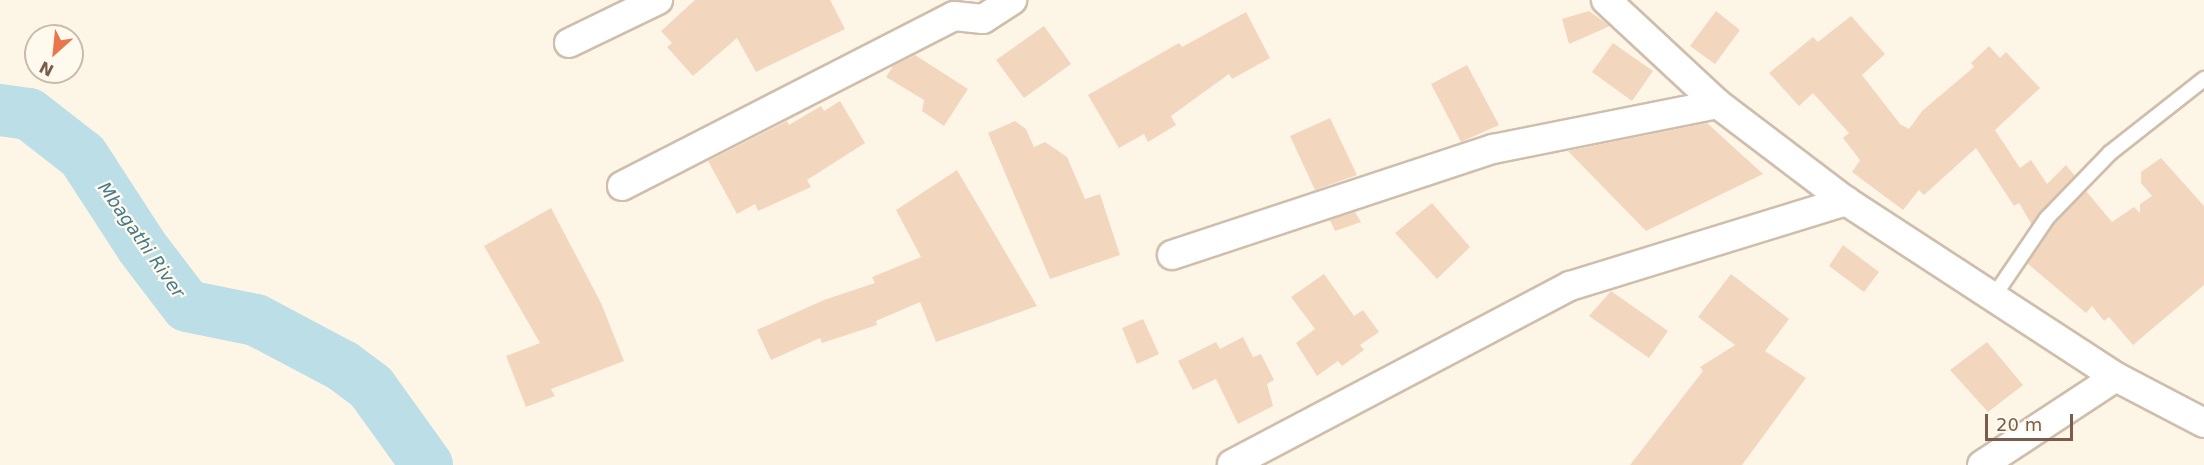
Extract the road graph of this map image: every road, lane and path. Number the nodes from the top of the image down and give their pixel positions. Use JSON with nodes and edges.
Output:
{"nodes":[{"id":1,"x":658,"y":0,"type":"edge"},
{"id":2,"x":1012,"y":0,"type":"edge"},
{"id":3,"x":1606,"y":0,"type":"edge"},
{"id":4,"x":569,"y":43,"type":"dead end"},
{"id":5,"x":2204,"y":79,"type":"edge"},
{"id":6,"x":1718,"y":104,"type":"junction"},
{"id":7,"x":622,"y":186,"type":"dead end"},
{"id":8,"x":1846,"y":201,"type":"junction"},
{"id":9,"x":1172,"y":255,"type":"dead end"},
{"id":10,"x":1994,"y":296,"type":"junction"},
{"id":11,"x":2116,"y":377,"type":"junction"},
{"id":12,"x":2204,"y":423,"type":"edge"},
{"id":13,"x":1232,"y":464,"type":"edge"},
{"id":14,"x":1982,"y":465,"type":"edge"}],
"edges":[{"from":1,"to":4,"type":"street"},
{"from":2,"to":7,"type":"street"},
{"from":3,"to":6,"type":"street"},
{"from":5,"to":10,"type":"lane"},
{"from":6,"to":8,"type":"street"},
{"from":6,"to":9,"type":"street"},
{"from":8,"to":10,"type":"street"},
{"from":8,"to":13,"type":"street"},
{"from":10,"to":11,"type":"street"},
{"from":11,"to":12,"type":"street"},
{"from":11,"to":14,"type":"street"}]}
